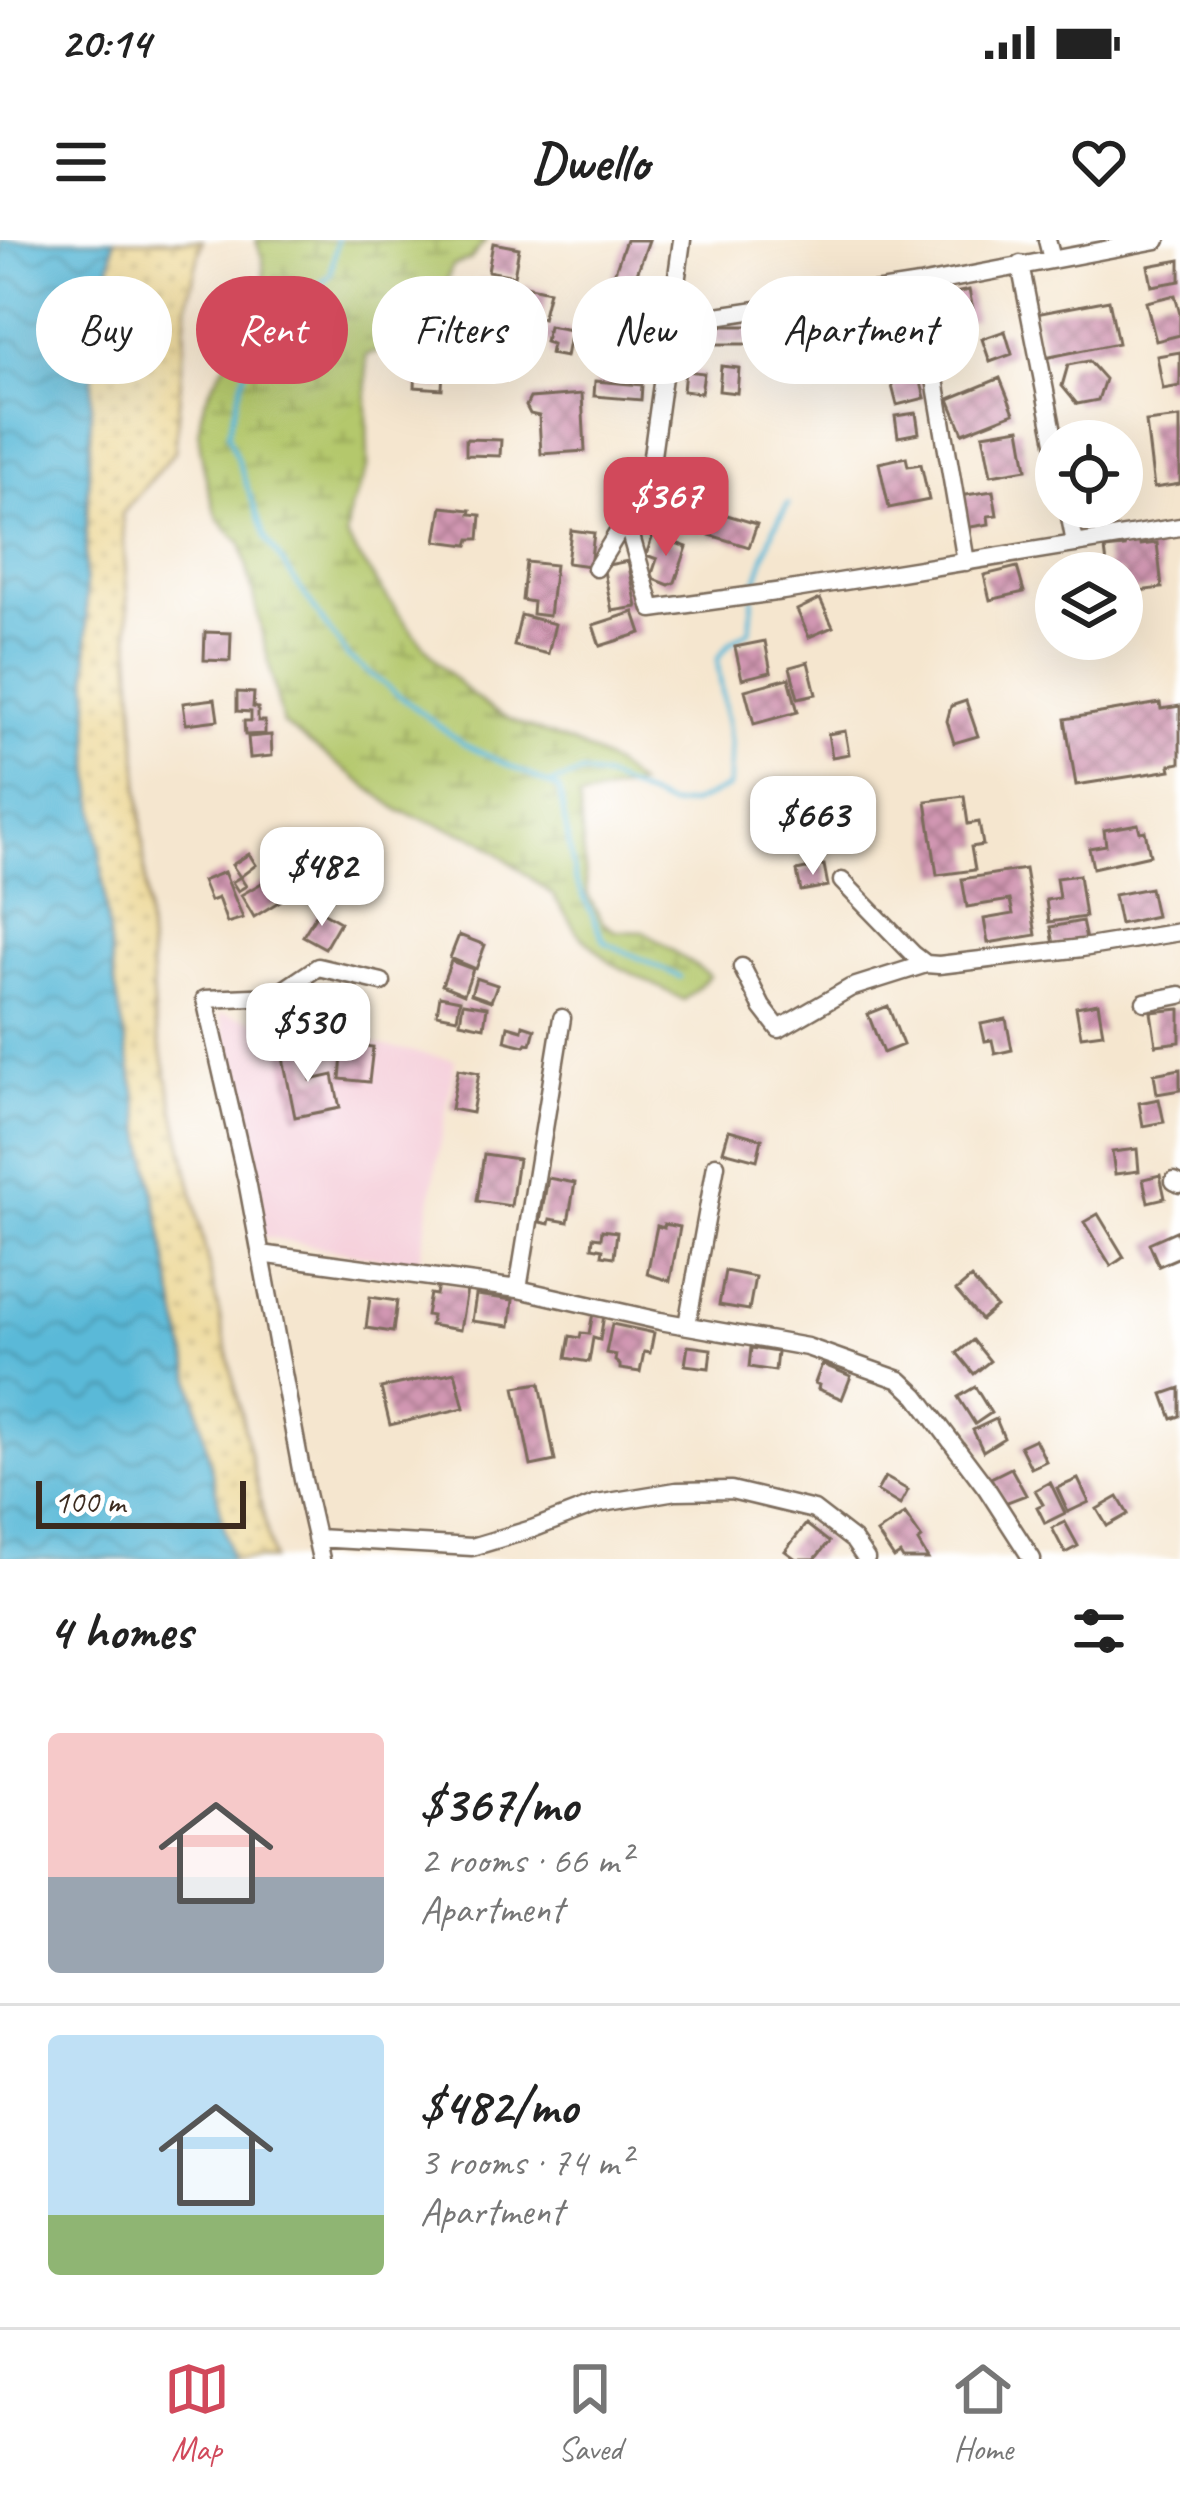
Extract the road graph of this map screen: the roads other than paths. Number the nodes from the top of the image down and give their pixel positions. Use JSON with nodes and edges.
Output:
{"nodes":[{"id":1,"x":682,"y":240,"type":"edge"},
{"id":2,"x":1157,"y":240,"type":"edge"},
{"id":3,"x":1050,"y":249,"type":"edge"},
{"id":4,"x":1020,"y":264,"type":"junction"},
{"id":5,"x":677,"y":276,"type":"edge"},
{"id":6,"x":962,"y":276,"type":"edge"},
{"id":7,"x":662,"y":384,"type":"edge"},
{"id":8,"x":936,"y":384,"type":"edge"},
{"id":9,"x":1051,"y":420,"type":"edge"},
{"id":10,"x":626,"y":519,"type":"junction"},
{"id":11,"x":1180,"y":527,"type":"edge"},
{"id":12,"x":1072,"y":528,"type":"edge"},
{"id":13,"x":1075,"y":542,"type":"junction"},
{"id":14,"x":966,"y":562,"type":"junction"},
{"id":15,"x":596,"y":568,"type":"dead end"},
{"id":16,"x":842,"y":881,"type":"dead end"},
{"id":17,"x":1180,"y":932,"type":"edge"},
{"id":18,"x":926,"y":964,"type":"junction"},
{"id":19,"x":742,"y":967,"type":"dead end"},
{"id":20,"x":382,"y":982,"type":"dead end"},
{"id":21,"x":1180,"y":995,"type":"edge"},
{"id":22,"x":1145,"y":1002,"type":"dead end"},
{"id":23,"x":562,"y":1018,"type":"dead end"},
{"id":24,"x":716,"y":1165,"type":"dead end"},
{"id":25,"x":261,"y":1254,"type":"junction"},
{"id":26,"x":518,"y":1289,"type":"junction"},
{"id":27,"x":687,"y":1325,"type":"junction"},
{"id":28,"x":316,"y":1538,"type":"junction"},
{"id":29,"x":321,"y":1559,"type":"edge"},
{"id":30,"x":866,"y":1559,"type":"edge"},
{"id":31,"x":1032,"y":1559,"type":"edge"}],
"edges":[{"from":1,"to":5,"type":"street"},
{"from":2,"to":3,"type":"street"},
{"from":3,"to":4,"type":"street"},
{"from":4,"to":6,"type":"street"},
{"from":4,"to":9,"type":"street"},
{"from":7,"to":10,"type":"street"},
{"from":8,"to":14,"type":"street"},
{"from":10,"to":14,"type":"street"},
{"from":10,"to":15,"type":"street"},
{"from":11,"to":13,"type":"street"},
{"from":12,"to":13,"type":"street"},
{"from":13,"to":14,"type":"street"},
{"from":16,"to":18,"type":"street"},
{"from":17,"to":18,"type":"street"},
{"from":18,"to":19,"type":"street"},
{"from":20,"to":25,"type":"street"},
{"from":21,"to":22,"type":"street"},
{"from":23,"to":26,"type":"street"},
{"from":24,"to":27,"type":"street"},
{"from":25,"to":26,"type":"street"},
{"from":25,"to":28,"type":"street"},
{"from":26,"to":27,"type":"street"},
{"from":27,"to":31,"type":"street"},
{"from":28,"to":29,"type":"street"},
{"from":28,"to":30,"type":"street"}]}
